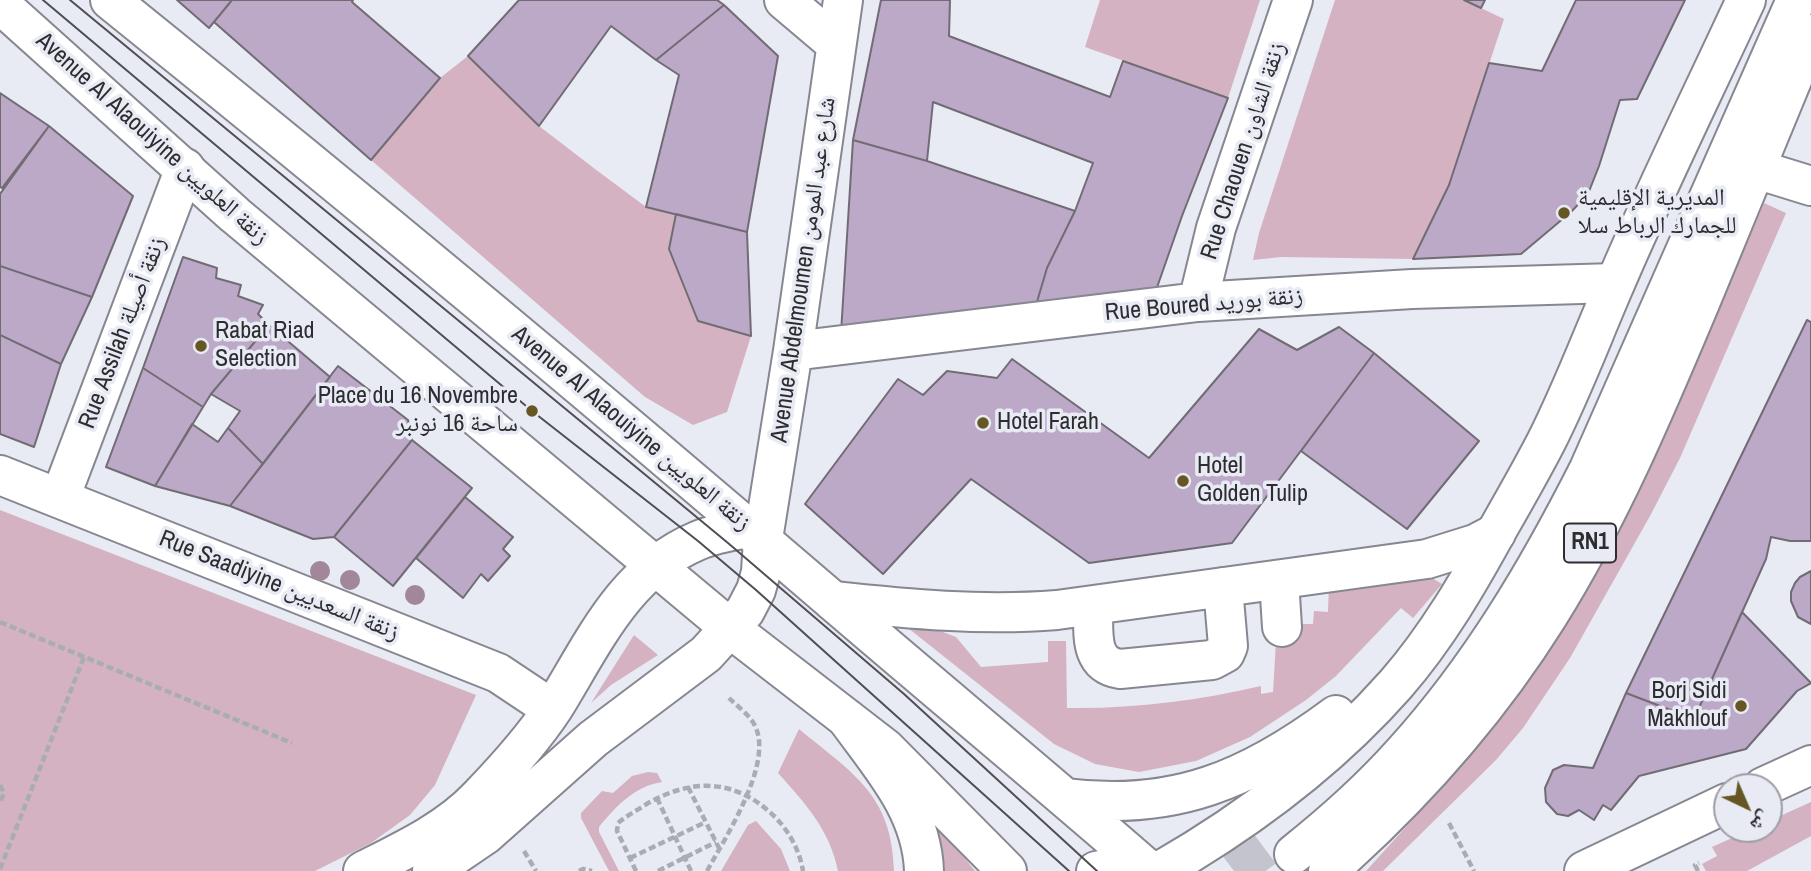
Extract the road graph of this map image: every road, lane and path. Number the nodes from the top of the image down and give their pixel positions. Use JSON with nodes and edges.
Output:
{"nodes":[{"id":1,"x":110,"y":0,"type":"edge"},
{"id":2,"x":784,"y":0,"type":"edge"},
{"id":3,"x":843,"y":0,"type":"edge"},
{"id":4,"x":1293,"y":0,"type":"edge"},
{"id":5,"x":1746,"y":0,"type":"edge"},
{"id":6,"x":1775,"y":0,"type":"edge"},
{"id":7,"x":1796,"y":0,"type":"edge"},
{"id":8,"x":0,"y":4,"type":"edge"},
{"id":9,"x":1811,"y":34,"type":"edge"},
{"id":10,"x":836,"y":44,"type":"junction"},
{"id":11,"x":1758,"y":163,"type":"junction"},
{"id":12,"x":185,"y":168,"type":"junction"},
{"id":13,"x":1811,"y":175,"type":"edge"},
{"id":14,"x":1811,"y":186,"type":"edge"},
{"id":15,"x":1615,"y":283,"type":"junction"},
{"id":16,"x":1198,"y":302,"type":"junction"},
{"id":17,"x":793,"y":351,"type":"junction"},
{"id":18,"x":0,"y":475,"type":"edge"},
{"id":19,"x":60,"y":498,"type":"junction"},
{"id":20,"x":755,"y":533,"type":"junction"},
{"id":21,"x":1496,"y":533,"type":"junction"},
{"id":22,"x":655,"y":565,"type":"junction"},
{"id":23,"x":1279,"y":580,"type":"junction"},
{"id":24,"x":1468,"y":584,"type":"junction"},
{"id":25,"x":1223,"y":587,"type":"junction"},
{"id":26,"x":833,"y":601,"type":"junction"},
{"id":27,"x":1093,"y":607,"type":"junction"},
{"id":28,"x":0,"y":622,"type":"edge"},
{"id":29,"x":1282,"y":627,"type":"dead end"},
{"id":30,"x":731,"y":629,"type":"junction"},
{"id":31,"x":84,"y":657,"type":"junction"},
{"id":32,"x":729,"y":698,"type":"dead end"},
{"id":33,"x":552,"y":709,"type":"junction"},
{"id":34,"x":847,"y":719,"type":"junction"},
{"id":35,"x":292,"y":743,"type":"dead end"},
{"id":36,"x":1811,"y":765,"type":"edge"},
{"id":37,"x":1783,"y":778,"type":"edge"},
{"id":38,"x":0,"y":785,"type":"edge"},
{"id":39,"x":688,"y":787,"type":"junction"},
{"id":40,"x":749,"y":796,"type":"junction"},
{"id":41,"x":657,"y":798,"type":"junction"},
{"id":42,"x":1066,"y":798,"type":"junction"},
{"id":43,"x":0,"y":802,"type":"edge"},
{"id":44,"x":1713,"y":810,"type":"edge"},
{"id":45,"x":706,"y":822,"type":"junction"},
{"id":46,"x":1449,"y":823,"type":"dead end"},
{"id":47,"x":675,"y":836,"type":"junction"},
{"id":48,"x":716,"y":842,"type":"junction"},
{"id":49,"x":719,"y":849,"type":"junction"},
{"id":50,"x":630,"y":858,"type":"junction"},
{"id":51,"x":685,"y":858,"type":"junction"},
{"id":52,"x":531,"y":860,"type":"dead end"},
{"id":53,"x":1,"y":861,"type":"edge"},
{"id":54,"x":1695,"y":865,"type":"dead end"},
{"id":55,"x":0,"y":869,"type":"edge"},
{"id":56,"x":1153,"y":870,"type":"edge"},
{"id":57,"x":363,"y":871,"type":"edge"},
{"id":58,"x":432,"y":871,"type":"edge"},
{"id":59,"x":536,"y":871,"type":"edge"},
{"id":60,"x":579,"y":871,"type":"edge"},
{"id":61,"x":593,"y":871,"type":"edge"},
{"id":62,"x":636,"y":871,"type":"edge"},
{"id":63,"x":657,"y":871,"type":"edge"},
{"id":64,"x":691,"y":871,"type":"edge"},
{"id":65,"x":707,"y":871,"type":"edge"},
{"id":66,"x":803,"y":871,"type":"edge"},
{"id":67,"x":923,"y":871,"type":"edge"},
{"id":68,"x":1007,"y":871,"type":"edge"},
{"id":69,"x":1096,"y":871,"type":"edge"},
{"id":70,"x":1328,"y":871,"type":"edge"},
{"id":71,"x":1474,"y":871,"type":"edge"},
{"id":72,"x":1584,"y":871,"type":"edge"},
{"id":73,"x":1698,"y":871,"type":"edge"}],
"edges":[{"from":1,"to":20,"type":"main road","name":"Avenue Al Alaouiyine زنقة العلويين"},
{"from":2,"to":10,"type":"main road"},
{"from":3,"to":10,"type":"main road","name":"Avenue Abdelmoumen شارع عبد المومن"},
{"from":4,"to":16,"type":"main road","name":"Rue Chaouen زنقة الشاون"},
{"from":5,"to":15,"type":"main road"},
{"from":6,"to":7,"type":"main road"},
{"from":8,"to":12,"type":"main road","name":"Avenue Al Alaouiyine زنقة العلويين"},
{"from":9,"to":11,"type":"main road","number":"RN1"},
{"from":10,"to":17,"type":"main road","name":"Avenue Abdelmoumen شارع عبد المومن"},
{"from":11,"to":13,"type":"main road"},
{"from":11,"to":14,"type":"main road"},
{"from":11,"to":70,"type":"main road","number":"RN1"},
{"from":12,"to":19,"type":"main road","name":"Rue Assilah زنقة أصيلة"},
{"from":12,"to":22,"type":"main road","name":"Avenue Al Alaouiyine زنقة العلويين"},
{"from":15,"to":16,"type":"main road","name":"Rue Boured زنقة بوريد"},
{"from":15,"to":21,"type":"main road"},
{"from":16,"to":17,"type":"main road","name":"Rue Boured زنقة بوريد"},
{"from":17,"to":20,"type":"main road","name":"Avenue Abdelmoumen شارع عبد المومن"},
{"from":18,"to":19,"type":"main road","name":"Rue Saadiyine زنقة السعديين"},
{"from":19,"to":33,"type":"main road","name":"Rue Saadiyine زنقة السعديين"},
{"from":20,"to":22,"type":"main road"},
{"from":20,"to":26,"type":"main road","name":"Avenue Al Alaouiyine زنقة العلويين"},
{"from":20,"to":30,"type":"main road","name":"Avenue Abdelmoumen شارع عبد المومن"},
{"from":21,"to":23,"type":"main road"},
{"from":21,"to":24,"type":"main road"},
{"from":22,"to":30,"type":"main road","name":"Avenue Al Alaouiyine زنقة العلويين"},
{"from":22,"to":33,"type":"main road"},
{"from":23,"to":25,"type":"main road"},
{"from":23,"to":29,"type":"main road"},
{"from":24,"to":42,"type":"main road"},
{"from":24,"to":56,"type":"main road"},
{"from":25,"to":27,"type":"main road"},
{"from":25,"to":27,"type":"main road"},
{"from":26,"to":27,"type":"main road"},
{"from":26,"to":42,"type":"main road","name":"Avenue Al Alaouiyine زنقة العلويين"},
{"from":28,"to":31,"type":"path"},
{"from":30,"to":34,"type":"main road","name":"Avenue Al Alaouiyine زنقة العلويين"},
{"from":30,"to":58,"type":"main road","name":"Avenue Abdelmoumen شارع عبد المومن"},
{"from":31,"to":35,"type":"path"},
{"from":31,"to":53,"type":"path"},
{"from":32,"to":40,"type":"path"},
{"from":33,"to":57,"type":"main road"},
{"from":34,"to":67,"type":"main road"},
{"from":34,"to":68,"type":"main road","name":"Avenue Al Alaouiyine زنقة العلويين"},
{"from":36,"to":37,"type":"main road"},
{"from":38,"to":43,"type":"path"},
{"from":39,"to":40,"type":"path"},
{"from":39,"to":41,"type":"path"},
{"from":39,"to":45,"type":"path"},
{"from":40,"to":49,"type":"path"},
{"from":40,"to":66,"type":"path"},
{"from":41,"to":47,"type":"path"},
{"from":41,"to":50,"type":"path"},
{"from":42,"to":56,"type":"main road","name":"Avenue Al Alaouiyine زنقة العلويين"},
{"from":44,"to":72,"type":"main road"},
{"from":45,"to":47,"type":"path"},
{"from":45,"to":48,"type":"path"},
{"from":46,"to":71,"type":"path"},
{"from":47,"to":50,"type":"path"},
{"from":47,"to":51,"type":"path"},
{"from":48,"to":49,"type":"path"},
{"from":48,"to":51,"type":"path"},
{"from":49,"to":65,"type":"path"},
{"from":50,"to":62,"type":"path"},
{"from":51,"to":63,"type":"path"},
{"from":51,"to":64,"type":"path"},
{"from":52,"to":59,"type":"path"},
{"from":53,"to":55,"type":"path"},
{"from":54,"to":73,"type":"path"},
{"from":56,"to":69,"type":"main road"},
{"from":60,"to":61,"type":"path"}]}
